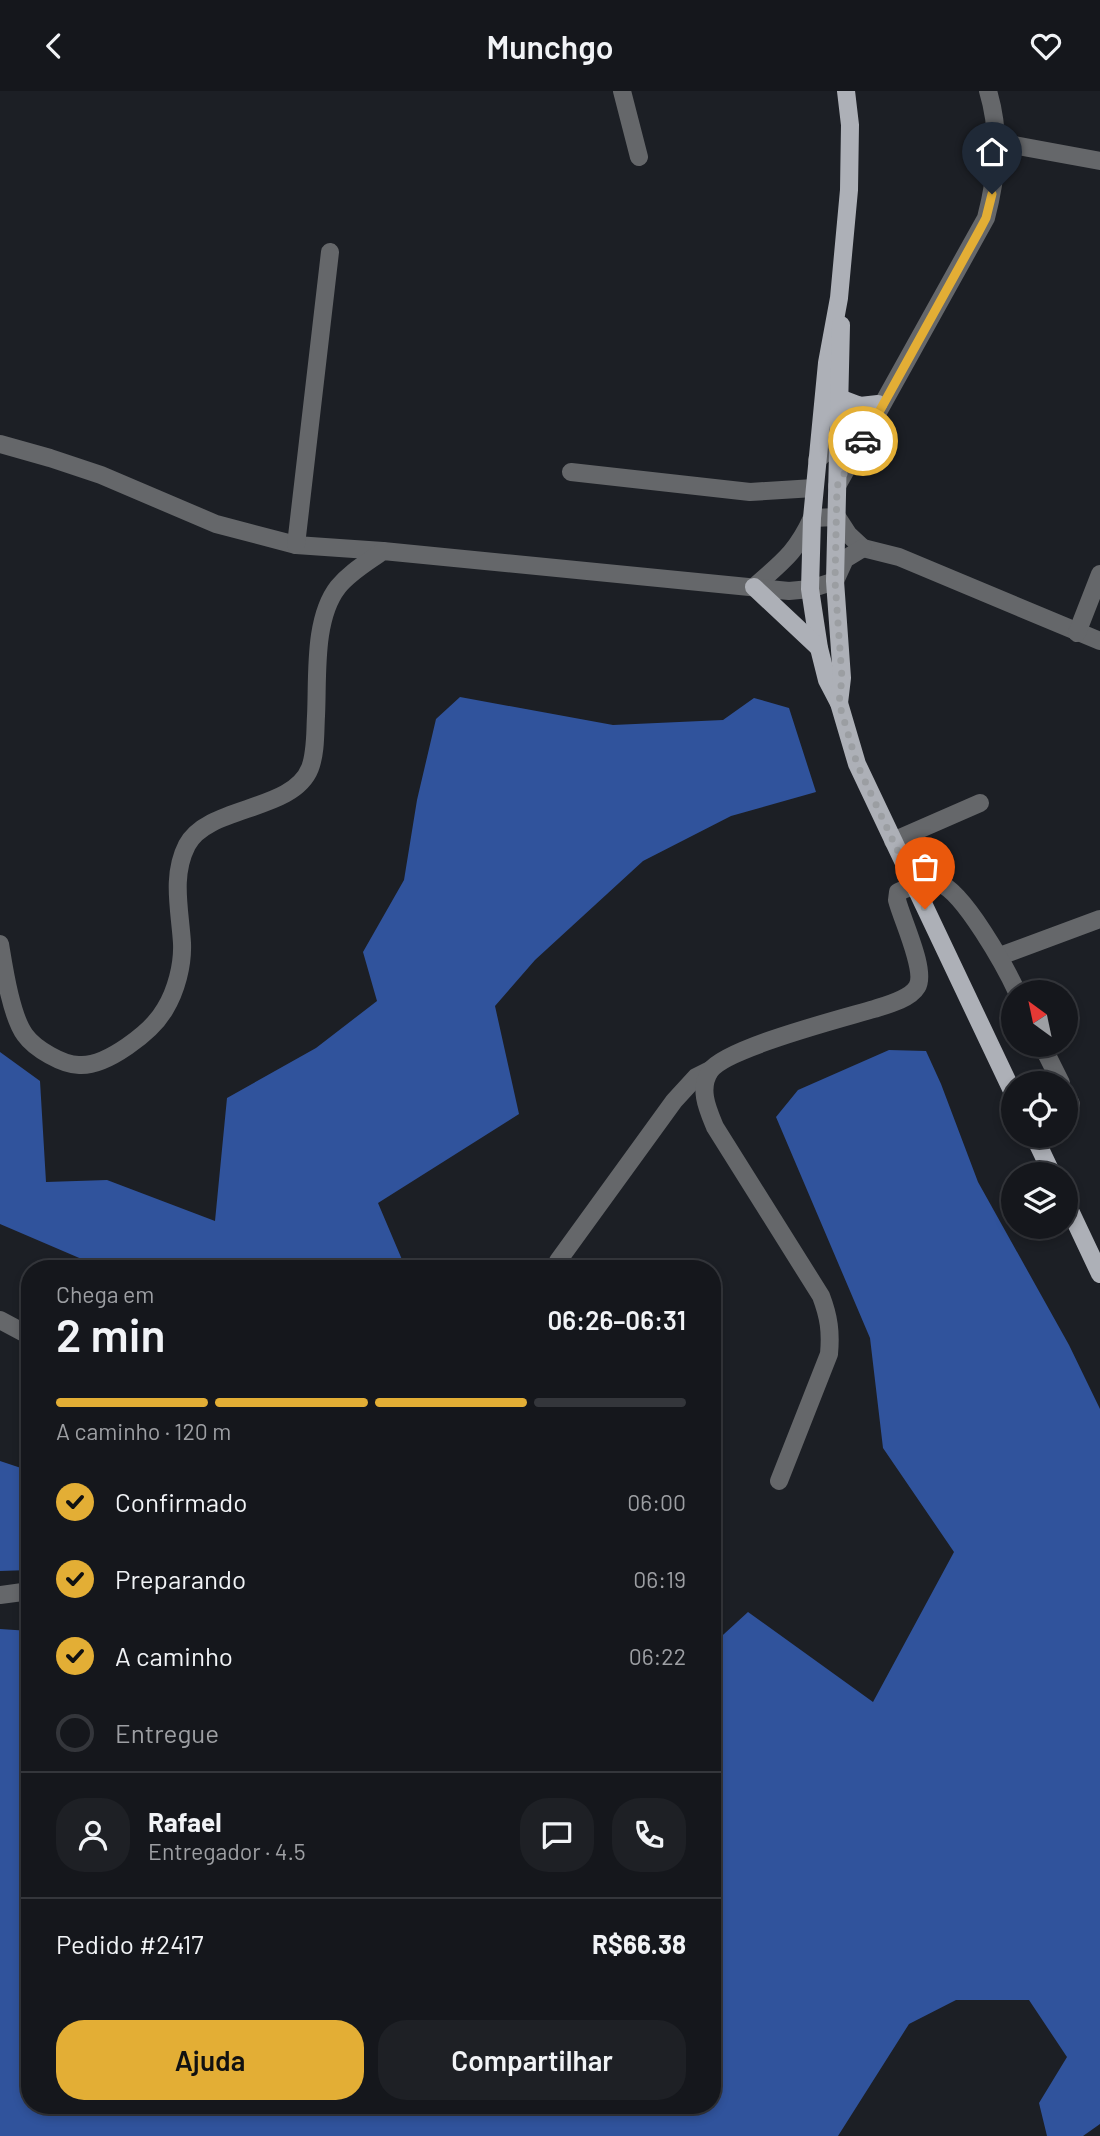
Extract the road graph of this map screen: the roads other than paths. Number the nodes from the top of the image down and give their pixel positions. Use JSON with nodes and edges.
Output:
{"nodes":[{"id":1,"x":622,"y":91,"type":"edge"},
{"id":2,"x":846,"y":91,"type":"edge"},
{"id":3,"x":988,"y":91,"type":"edge"},
{"id":4,"x":997,"y":142,"type":"junction"},
{"id":5,"x":639,"y":157,"type":"dead end"},
{"id":6,"x":1100,"y":162,"type":"edge"},
{"id":7,"x":330,"y":252,"type":"dead end"},
{"id":8,"x":839,"y":298,"type":"junction"},
{"id":9,"x":839,"y":398,"type":"junction"},
{"id":10,"x":883,"y":402,"type":"junction"},
{"id":11,"x":0,"y":444,"type":"edge"},
{"id":12,"x":837,"y":445,"type":"junction"},
{"id":13,"x":817,"y":460,"type":"junction"},
{"id":14,"x":571,"y":472,"type":"dead end"},
{"id":15,"x":837,"y":486,"type":"junction"},
{"id":16,"x":814,"y":488,"type":"junction"},
{"id":17,"x":837,"y":517,"type":"junction"},
{"id":18,"x":812,"y":518,"type":"junction"},
{"id":19,"x":296,"y":545,"type":"junction"},
{"id":20,"x":863,"y":548,"type":"junction"},
{"id":21,"x":383,"y":551,"type":"junction"},
{"id":22,"x":1100,"y":575,"type":"edge"},
{"id":23,"x":835,"y":581,"type":"junction"},
{"id":24,"x":754,"y":587,"type":"junction"},
{"id":25,"x":810,"y":589,"type":"junction"},
{"id":26,"x":1077,"y":633,"type":"junction"},
{"id":27,"x":1100,"y":641,"type":"edge"},
{"id":28,"x":819,"y":648,"type":"junction"},
{"id":29,"x":839,"y":703,"type":"junction"},
{"id":30,"x":980,"y":803,"type":"dead end"},
{"id":31,"x":893,"y":841,"type":"junction"},
{"id":32,"x":914,"y":885,"type":"junction"},
{"id":33,"x":1100,"y":919,"type":"edge"},
{"id":34,"x":0,"y":944,"type":"edge"},
{"id":35,"x":1000,"y":956,"type":"junction"},
{"id":36,"x":1011,"y":980,"type":"edge"},
{"id":37,"x":710,"y":1070,"type":"junction"},
{"id":38,"x":1003,"y":1071,"type":"edge"},
{"id":39,"x":1078,"y":1227,"type":"edge"},
{"id":40,"x":559,"y":1260,"type":"edge"},
{"id":41,"x":1100,"y":1274,"type":"edge"},
{"id":42,"x":0,"y":1320,"type":"edge"},
{"id":43,"x":21,"y":1331,"type":"edge"},
{"id":44,"x":779,"y":1481,"type":"dead end"},
{"id":45,"x":21,"y":1592,"type":"edge"},
{"id":46,"x":0,"y":1595,"type":"edge"}],
"edges":[{"from":1,"to":5,"type":"street"},
{"from":2,"to":8,"type":"main road"},
{"from":3,"to":4,"type":"street"},
{"from":4,"to":6,"type":"street"},
{"from":4,"to":10,"type":"street"},
{"from":7,"to":19,"type":"street"},
{"from":8,"to":9,"type":"main road"},
{"from":8,"to":13,"type":"main road"},
{"from":9,"to":10,"type":"main road"},
{"from":9,"to":12,"type":"main road"},
{"from":10,"to":12,"type":"street"},
{"from":10,"to":15,"type":"street"},
{"from":11,"to":19,"type":"street"},
{"from":12,"to":13,"type":"street"},
{"from":12,"to":15,"type":"main road"},
{"from":13,"to":16,"type":"main road"},
{"from":14,"to":16,"type":"street"},
{"from":15,"to":17,"type":"main road"},
{"from":16,"to":18,"type":"main road"},
{"from":17,"to":18,"type":"street"},
{"from":17,"to":20,"type":"street"},
{"from":17,"to":23,"type":"main road"},
{"from":18,"to":24,"type":"street"},
{"from":18,"to":25,"type":"main road"},
{"from":19,"to":21,"type":"street"},
{"from":20,"to":23,"type":"street"},
{"from":20,"to":26,"type":"street"},
{"from":21,"to":24,"type":"street"},
{"from":21,"to":34,"type":"street"},
{"from":22,"to":26,"type":"street"},
{"from":23,"to":25,"type":"street"},
{"from":23,"to":29,"type":"main road"},
{"from":24,"to":25,"type":"street"},
{"from":24,"to":28,"type":"main road"},
{"from":25,"to":28,"type":"main road"},
{"from":26,"to":27,"type":"street"},
{"from":28,"to":29,"type":"main road"},
{"from":29,"to":31,"type":"main road"},
{"from":30,"to":31,"type":"street"},
{"from":31,"to":32,"type":"main road"},
{"from":32,"to":35,"type":"street"},
{"from":32,"to":37,"type":"street"},
{"from":32,"to":38,"type":"main road"},
{"from":33,"to":35,"type":"street"},
{"from":35,"to":36,"type":"street"},
{"from":37,"to":40,"type":"street"},
{"from":37,"to":44,"type":"street"},
{"from":39,"to":41,"type":"main road"},
{"from":42,"to":43,"type":"street"},
{"from":45,"to":46,"type":"street"}]}
